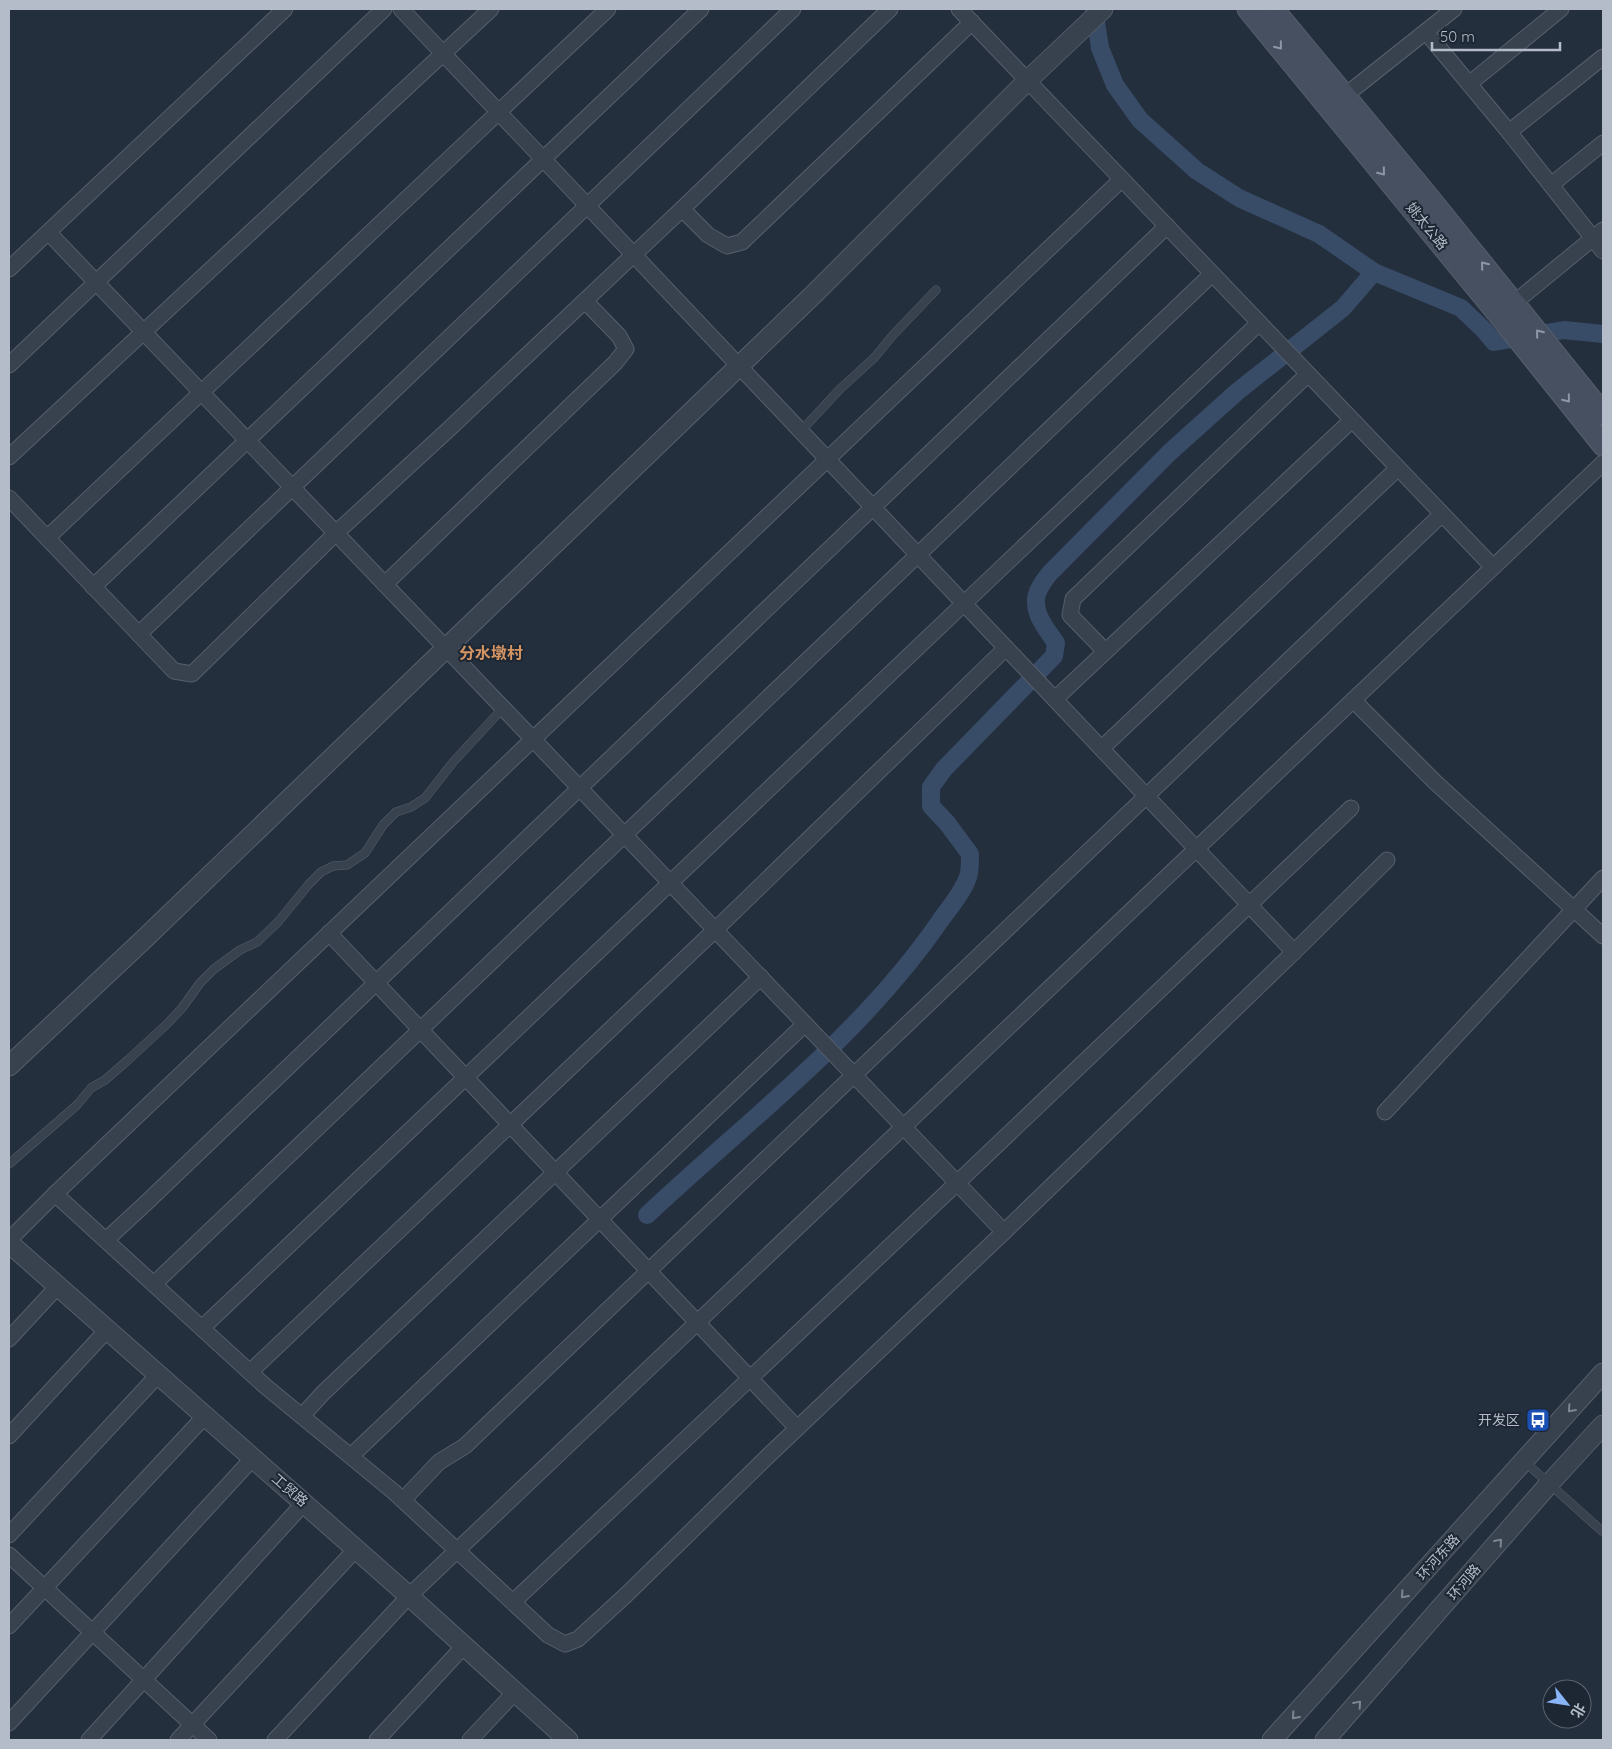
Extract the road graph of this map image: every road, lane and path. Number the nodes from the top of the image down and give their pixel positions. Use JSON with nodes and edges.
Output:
{"nodes":[{"id":1,"x":285,"y":9,"type":"edge"},
{"id":2,"x":384,"y":9,"type":"edge"},
{"id":3,"x":401,"y":9,"type":"edge"},
{"id":4,"x":492,"y":9,"type":"edge"},
{"id":5,"x":608,"y":9,"type":"edge"},
{"id":6,"x":701,"y":9,"type":"edge"},
{"id":7,"x":793,"y":9,"type":"edge"},
{"id":8,"x":890,"y":9,"type":"edge"},
{"id":9,"x":959,"y":9,"type":"edge"},
{"id":10,"x":1103,"y":9,"type":"edge"},
{"id":11,"x":1248,"y":9,"type":"edge"},
{"id":12,"x":1273,"y":9,"type":"edge"},
{"id":13,"x":1454,"y":9,"type":"edge"},
{"id":14,"x":1561,"y":9,"type":"edge"},
{"id":15,"x":972,"y":22,"type":"junction"},
{"id":16,"x":1426,"y":32,"type":"junction"},
{"id":17,"x":443,"y":54,"type":"junction"},
{"id":18,"x":1603,"y":57,"type":"edge"},
{"id":19,"x":1027,"y":81,"type":"junction"},
{"id":20,"x":1469,"y":84,"type":"junction"},
{"id":21,"x":1338,"y":102,"type":"junction"},
{"id":22,"x":499,"y":112,"type":"junction"},
{"id":23,"x":1509,"y":132,"type":"junction"},
{"id":24,"x":1603,"y":143,"type":"edge"},
{"id":25,"x":543,"y":159,"type":"junction"},
{"id":26,"x":1122,"y":179,"type":"junction"},
{"id":27,"x":1551,"y":185,"type":"junction"},
{"id":28,"x":587,"y":205,"type":"junction"},
{"id":29,"x":682,"y":209,"type":"junction"},
{"id":30,"x":1167,"y":226,"type":"junction"},
{"id":31,"x":49,"y":232,"type":"junction"},
{"id":32,"x":1598,"y":234,"type":"edge"},
{"id":33,"x":1603,"y":251,"type":"edge"},
{"id":34,"x":634,"y":255,"type":"junction"},
{"id":35,"x":9,"y":269,"type":"edge"},
{"id":36,"x":1212,"y":274,"type":"junction"},
{"id":37,"x":96,"y":282,"type":"junction"},
{"id":38,"x":936,"y":290,"type":"dead end"},
{"id":39,"x":585,"y":301,"type":"junction"},
{"id":40,"x":1507,"y":309,"type":"junction"},
{"id":41,"x":1259,"y":323,"type":"junction"},
{"id":42,"x":144,"y":332,"type":"junction"},
{"id":43,"x":9,"y":365,"type":"edge"},
{"id":44,"x":740,"y":366,"type":"junction"},
{"id":45,"x":1308,"y":374,"type":"junction"},
{"id":46,"x":202,"y":392,"type":"junction"},
{"id":47,"x":1603,"y":414,"type":"edge"},
{"id":48,"x":1352,"y":420,"type":"junction"},
{"id":49,"x":801,"y":431,"type":"junction"},
{"id":50,"x":247,"y":440,"type":"junction"},
{"id":51,"x":1603,"y":445,"type":"edge"},
{"id":52,"x":9,"y":457,"type":"edge"},
{"id":53,"x":828,"y":459,"type":"junction"},
{"id":54,"x":1603,"y":463,"type":"edge"},
{"id":55,"x":1398,"y":468,"type":"junction"},
{"id":56,"x":292,"y":487,"type":"junction"},
{"id":57,"x":9,"y":498,"type":"edge"},
{"id":58,"x":873,"y":507,"type":"junction"},
{"id":59,"x":1442,"y":514,"type":"junction"},
{"id":60,"x":336,"y":533,"type":"junction"},
{"id":61,"x":47,"y":538,"type":"junction"},
{"id":62,"x":918,"y":555,"type":"junction"},
{"id":63,"x":1493,"y":567,"type":"junction"},
{"id":64,"x":385,"y":584,"type":"junction"},
{"id":65,"x":93,"y":587,"type":"junction"},
{"id":66,"x":964,"y":602,"type":"junction"},
{"id":67,"x":139,"y":634,"type":"junction"},
{"id":68,"x":446,"y":648,"type":"junction"},
{"id":69,"x":1006,"y":648,"type":"junction"},
{"id":70,"x":1105,"y":651,"type":"junction"},
{"id":71,"x":1051,"y":695,"type":"junction"},
{"id":72,"x":1352,"y":700,"type":"junction"},
{"id":73,"x":503,"y":708,"type":"junction"},
{"id":74,"x":533,"y":739,"type":"junction"},
{"id":75,"x":1102,"y":748,"type":"junction"},
{"id":76,"x":580,"y":788,"type":"junction"},
{"id":77,"x":1147,"y":796,"type":"junction"},
{"id":78,"x":1351,"y":808,"type":"dead end"},
{"id":79,"x":625,"y":835,"type":"junction"},
{"id":80,"x":1197,"y":848,"type":"junction"},
{"id":81,"x":1387,"y":860,"type":"dead end"},
{"id":82,"x":1603,"y":878,"type":"edge"},
{"id":83,"x":670,"y":882,"type":"junction"},
{"id":84,"x":1249,"y":904,"type":"junction"},
{"id":85,"x":1574,"y":910,"type":"junction"},
{"id":86,"x":716,"y":930,"type":"junction"},
{"id":87,"x":329,"y":933,"type":"junction"},
{"id":88,"x":1603,"y":936,"type":"edge"},
{"id":89,"x":1294,"y":952,"type":"junction"},
{"id":90,"x":761,"y":977,"type":"junction"},
{"id":91,"x":376,"y":983,"type":"junction"},
{"id":92,"x":809,"y":1028,"type":"junction"},
{"id":93,"x":420,"y":1030,"type":"junction"},
{"id":94,"x":9,"y":1066,"type":"edge"},
{"id":95,"x":854,"y":1075,"type":"junction"},
{"id":96,"x":465,"y":1078,"type":"junction"},
{"id":97,"x":1386,"y":1112,"type":"dead end"},
{"id":98,"x":510,"y":1125,"type":"junction"},
{"id":99,"x":903,"y":1126,"type":"junction"},
{"id":100,"x":9,"y":1164,"type":"edge"},
{"id":101,"x":555,"y":1172,"type":"junction"},
{"id":102,"x":957,"y":1182,"type":"junction"},
{"id":103,"x":55,"y":1194,"type":"junction"},
{"id":104,"x":600,"y":1220,"type":"junction"},
{"id":105,"x":1004,"y":1232,"type":"junction"},
{"id":106,"x":106,"y":1240,"type":"junction"},
{"id":107,"x":9,"y":1242,"type":"edge"},
{"id":108,"x":649,"y":1271,"type":"junction"},
{"id":109,"x":154,"y":1284,"type":"junction"},
{"id":110,"x":58,"y":1286,"type":"junction"},
{"id":111,"x":697,"y":1322,"type":"junction"},
{"id":112,"x":202,"y":1328,"type":"junction"},
{"id":113,"x":107,"y":1330,"type":"junction"},
{"id":114,"x":9,"y":1339,"type":"edge"},
{"id":115,"x":250,"y":1372,"type":"junction"},
{"id":116,"x":1603,"y":1373,"type":"edge"},
{"id":117,"x":158,"y":1375,"type":"junction"},
{"id":118,"x":750,"y":1378,"type":"junction"},
{"id":119,"x":205,"y":1416,"type":"junction"},
{"id":120,"x":302,"y":1416,"type":"junction"},
{"id":121,"x":1603,"y":1425,"type":"edge"},
{"id":122,"x":797,"y":1428,"type":"junction"},
{"id":123,"x":9,"y":1436,"type":"edge"},
{"id":124,"x":351,"y":1456,"type":"junction"},
{"id":125,"x":253,"y":1458,"type":"junction"},
{"id":126,"x":1524,"y":1461,"type":"junction"},
{"id":127,"x":1549,"y":1484,"type":"junction"},
{"id":128,"x":402,"y":1500,"type":"junction"},
{"id":129,"x":304,"y":1503,"type":"junction"},
{"id":130,"x":1603,"y":1532,"type":"edge"},
{"id":131,"x":9,"y":1535,"type":"edge"},
{"id":132,"x":356,"y":1549,"type":"junction"},
{"id":133,"x":457,"y":1550,"type":"junction"},
{"id":134,"x":9,"y":1555,"type":"edge"},
{"id":135,"x":44,"y":1588,"type":"junction"},
{"id":136,"x":409,"y":1596,"type":"junction"},
{"id":137,"x":512,"y":1602,"type":"junction"},
{"id":138,"x":9,"y":1626,"type":"edge"},
{"id":139,"x":92,"y":1632,"type":"junction"},
{"id":140,"x":464,"y":1646,"type":"junction"},
{"id":141,"x":144,"y":1680,"type":"junction"},
{"id":142,"x":515,"y":1692,"type":"junction"},
{"id":143,"x":9,"y":1723,"type":"edge"},
{"id":144,"x":192,"y":1725,"type":"junction"},
{"id":145,"x":89,"y":1740,"type":"edge"},
{"id":146,"x":178,"y":1740,"type":"edge"},
{"id":147,"x":209,"y":1740,"type":"edge"},
{"id":148,"x":275,"y":1740,"type":"edge"},
{"id":149,"x":377,"y":1740,"type":"edge"},
{"id":150,"x":470,"y":1740,"type":"edge"},
{"id":151,"x":568,"y":1740,"type":"edge"},
{"id":152,"x":1272,"y":1740,"type":"edge"},
{"id":153,"x":1326,"y":1740,"type":"edge"}],
"edges":[{"from":1,"to":31,"type":"street"},
{"from":2,"to":37,"type":"street"},
{"from":3,"to":17,"type":"street"},
{"from":4,"to":17,"type":"street"},
{"from":5,"to":22,"type":"street"},
{"from":6,"to":25,"type":"street"},
{"from":7,"to":28,"type":"street"},
{"from":8,"to":29,"type":"street"},
{"from":9,"to":15,"type":"street"},
{"from":10,"to":19,"type":"street"},
{"from":11,"to":21,"type":"main road","name":"姚太公路","one_way":true},
{"from":12,"to":21,"type":"main road","name":"姚太公路"},
{"from":13,"to":16,"type":"street"},
{"from":14,"to":20,"type":"street"},
{"from":15,"to":19,"type":"street"},
{"from":15,"to":29,"type":"street"},
{"from":16,"to":20,"type":"street"},
{"from":16,"to":21,"type":"street"},
{"from":17,"to":22,"type":"street"},
{"from":17,"to":42,"type":"street"},
{"from":18,"to":23,"type":"street"},
{"from":19,"to":26,"type":"street"},
{"from":19,"to":44,"type":"street"},
{"from":20,"to":23,"type":"street"},
{"from":21,"to":40,"type":"main road","name":"姚太公路"},
{"from":22,"to":25,"type":"street"},
{"from":22,"to":46,"type":"street"},
{"from":23,"to":27,"type":"street"},
{"from":24,"to":27,"type":"street"},
{"from":25,"to":28,"type":"street"},
{"from":25,"to":50,"type":"street"},
{"from":26,"to":30,"type":"street"},
{"from":26,"to":53,"type":"street"},
{"from":27,"to":32,"type":"street"},
{"from":28,"to":34,"type":"street"},
{"from":28,"to":56,"type":"street"},
{"from":29,"to":34,"type":"street"},
{"from":30,"to":36,"type":"street"},
{"from":30,"to":58,"type":"street"},
{"from":31,"to":35,"type":"street"},
{"from":31,"to":37,"type":"street"},
{"from":32,"to":33,"type":"street"},
{"from":32,"to":40,"type":"street"},
{"from":34,"to":39,"type":"street"},
{"from":34,"to":44,"type":"street"},
{"from":36,"to":41,"type":"street"},
{"from":36,"to":62,"type":"street"},
{"from":37,"to":42,"type":"street"},
{"from":37,"to":43,"type":"street"},
{"from":38,"to":49,"type":"lane"},
{"from":39,"to":60,"type":"street"},
{"from":39,"to":64,"type":"street"},
{"from":47,"to":40,"type":"main road","name":"姚太公路","one_way":true},
{"from":40,"to":51,"type":"main road","name":"姚太公路","one_way":true},
{"from":41,"to":45,"type":"street"},
{"from":41,"to":66,"type":"street"},
{"from":42,"to":46,"type":"street"},
{"from":42,"to":52,"type":"street"},
{"from":44,"to":49,"type":"street"},
{"from":44,"to":68,"type":"street"},
{"from":45,"to":48,"type":"street"},
{"from":45,"to":70,"type":"street"},
{"from":46,"to":50,"type":"street"},
{"from":46,"to":61,"type":"street"},
{"from":48,"to":55,"type":"street"},
{"from":48,"to":70,"type":"street"},
{"from":49,"to":53,"type":"street"},
{"from":50,"to":56,"type":"street"},
{"from":50,"to":65,"type":"street"},
{"from":53,"to":58,"type":"street"},
{"from":53,"to":74,"type":"street"},
{"from":54,"to":63,"type":"street"},
{"from":55,"to":59,"type":"street"},
{"from":55,"to":75,"type":"street"},
{"from":56,"to":60,"type":"street"},
{"from":56,"to":67,"type":"street"},
{"from":57,"to":61,"type":"street"},
{"from":58,"to":62,"type":"street"},
{"from":58,"to":76,"type":"street"},
{"from":59,"to":63,"type":"street"},
{"from":59,"to":77,"type":"street"},
{"from":60,"to":64,"type":"street"},
{"from":60,"to":67,"type":"street"},
{"from":61,"to":65,"type":"street"},
{"from":62,"to":66,"type":"street"},
{"from":62,"to":79,"type":"street"},
{"from":63,"to":72,"type":"street"},
{"from":64,"to":68,"type":"street"},
{"from":65,"to":67,"type":"street"},
{"from":66,"to":69,"type":"street"},
{"from":66,"to":83,"type":"street"},
{"from":68,"to":73,"type":"street"},
{"from":68,"to":94,"type":"street"},
{"from":69,"to":71,"type":"street"},
{"from":69,"to":86,"type":"street"},
{"from":70,"to":71,"type":"street"},
{"from":71,"to":75,"type":"street"},
{"from":72,"to":80,"type":"street"},
{"from":72,"to":85,"type":"street"},
{"from":73,"to":74,"type":"street"},
{"from":73,"to":100,"type":"lane"},
{"from":74,"to":76,"type":"street"},
{"from":74,"to":87,"type":"street"},
{"from":75,"to":77,"type":"street"},
{"from":76,"to":79,"type":"street"},
{"from":76,"to":91,"type":"street"},
{"from":77,"to":80,"type":"street"},
{"from":77,"to":95,"type":"street"},
{"from":78,"to":84,"type":"street"},
{"from":79,"to":83,"type":"street"},
{"from":79,"to":93,"type":"street"},
{"from":80,"to":84,"type":"street"},
{"from":80,"to":99,"type":"street"},
{"from":81,"to":89,"type":"street"},
{"from":82,"to":85,"type":"street"},
{"from":83,"to":86,"type":"street"},
{"from":83,"to":96,"type":"street"},
{"from":84,"to":89,"type":"street"},
{"from":84,"to":102,"type":"street"},
{"from":85,"to":88,"type":"street"},
{"from":85,"to":97,"type":"street"},
{"from":86,"to":90,"type":"street"},
{"from":86,"to":98,"type":"street"},
{"from":87,"to":91,"type":"street"},
{"from":87,"to":103,"type":"street"},
{"from":89,"to":105,"type":"street"},
{"from":90,"to":92,"type":"street"},
{"from":90,"to":101,"type":"street"},
{"from":91,"to":93,"type":"street"},
{"from":91,"to":106,"type":"street"},
{"from":92,"to":95,"type":"street"},
{"from":92,"to":104,"type":"street"},
{"from":93,"to":96,"type":"street"},
{"from":93,"to":109,"type":"street"},
{"from":95,"to":99,"type":"street"},
{"from":95,"to":108,"type":"street"},
{"from":96,"to":98,"type":"street"},
{"from":96,"to":112,"type":"street"},
{"from":98,"to":101,"type":"street"},
{"from":98,"to":115,"type":"street"},
{"from":99,"to":102,"type":"street"},
{"from":99,"to":111,"type":"street"},
{"from":101,"to":104,"type":"street"},
{"from":101,"to":120,"type":"street"},
{"from":102,"to":105,"type":"street"},
{"from":102,"to":118,"type":"street"},
{"from":103,"to":106,"type":"street"},
{"from":103,"to":107,"type":"street"},
{"from":104,"to":108,"type":"street"},
{"from":104,"to":124,"type":"street"},
{"from":105,"to":122,"type":"street"},
{"from":106,"to":109,"type":"street"},
{"from":107,"to":110,"type":"street","name":"工贸路"},
{"from":108,"to":111,"type":"street"},
{"from":108,"to":128,"type":"street"},
{"from":109,"to":112,"type":"street"},
{"from":110,"to":113,"type":"street","name":"工贸路"},
{"from":110,"to":114,"type":"street"},
{"from":111,"to":118,"type":"street"},
{"from":111,"to":133,"type":"street"},
{"from":112,"to":115,"type":"street"},
{"from":113,"to":117,"type":"street","name":"工贸路"},
{"from":113,"to":123,"type":"street"},
{"from":115,"to":120,"type":"street"},
{"from":116,"to":126,"type":"street","name":"环河东路","one_way":true},
{"from":117,"to":119,"type":"street","name":"工贸路"},
{"from":117,"to":131,"type":"street"},
{"from":118,"to":122,"type":"street"},
{"from":118,"to":137,"type":"street"},
{"from":119,"to":125,"type":"street","name":"工贸路"},
{"from":119,"to":135,"type":"street"},
{"from":120,"to":124,"type":"street"},
{"from":121,"to":127,"type":"street","name":"环河路"},
{"from":122,"to":137,"type":"street"},
{"from":124,"to":128,"type":"street"},
{"from":125,"to":129,"type":"street","name":"工贸路"},
{"from":125,"to":139,"type":"street"},
{"from":126,"to":127,"type":"lane"},
{"from":126,"to":152,"type":"street","name":"环河东路","one_way":true},
{"from":127,"to":130,"type":"lane"},
{"from":153,"to":127,"type":"street","name":"环河路","one_way":true},
{"from":128,"to":133,"type":"street"},
{"from":129,"to":132,"type":"street","name":"工贸路"},
{"from":129,"to":141,"type":"street"},
{"from":132,"to":136,"type":"street","name":"工贸路"},
{"from":132,"to":144,"type":"street"},
{"from":133,"to":136,"type":"street"},
{"from":133,"to":137,"type":"street"},
{"from":134,"to":135,"type":"street"},
{"from":135,"to":138,"type":"street"},
{"from":135,"to":139,"type":"street"},
{"from":136,"to":140,"type":"street","name":"工贸路"},
{"from":136,"to":148,"type":"street"},
{"from":139,"to":141,"type":"street"},
{"from":139,"to":143,"type":"street"},
{"from":140,"to":142,"type":"street","name":"工贸路"},
{"from":140,"to":149,"type":"street"},
{"from":141,"to":144,"type":"street"},
{"from":141,"to":145,"type":"street"},
{"from":142,"to":150,"type":"street"},
{"from":142,"to":151,"type":"street","name":"工贸路"},
{"from":144,"to":146,"type":"street"},
{"from":144,"to":147,"type":"street"}]}
